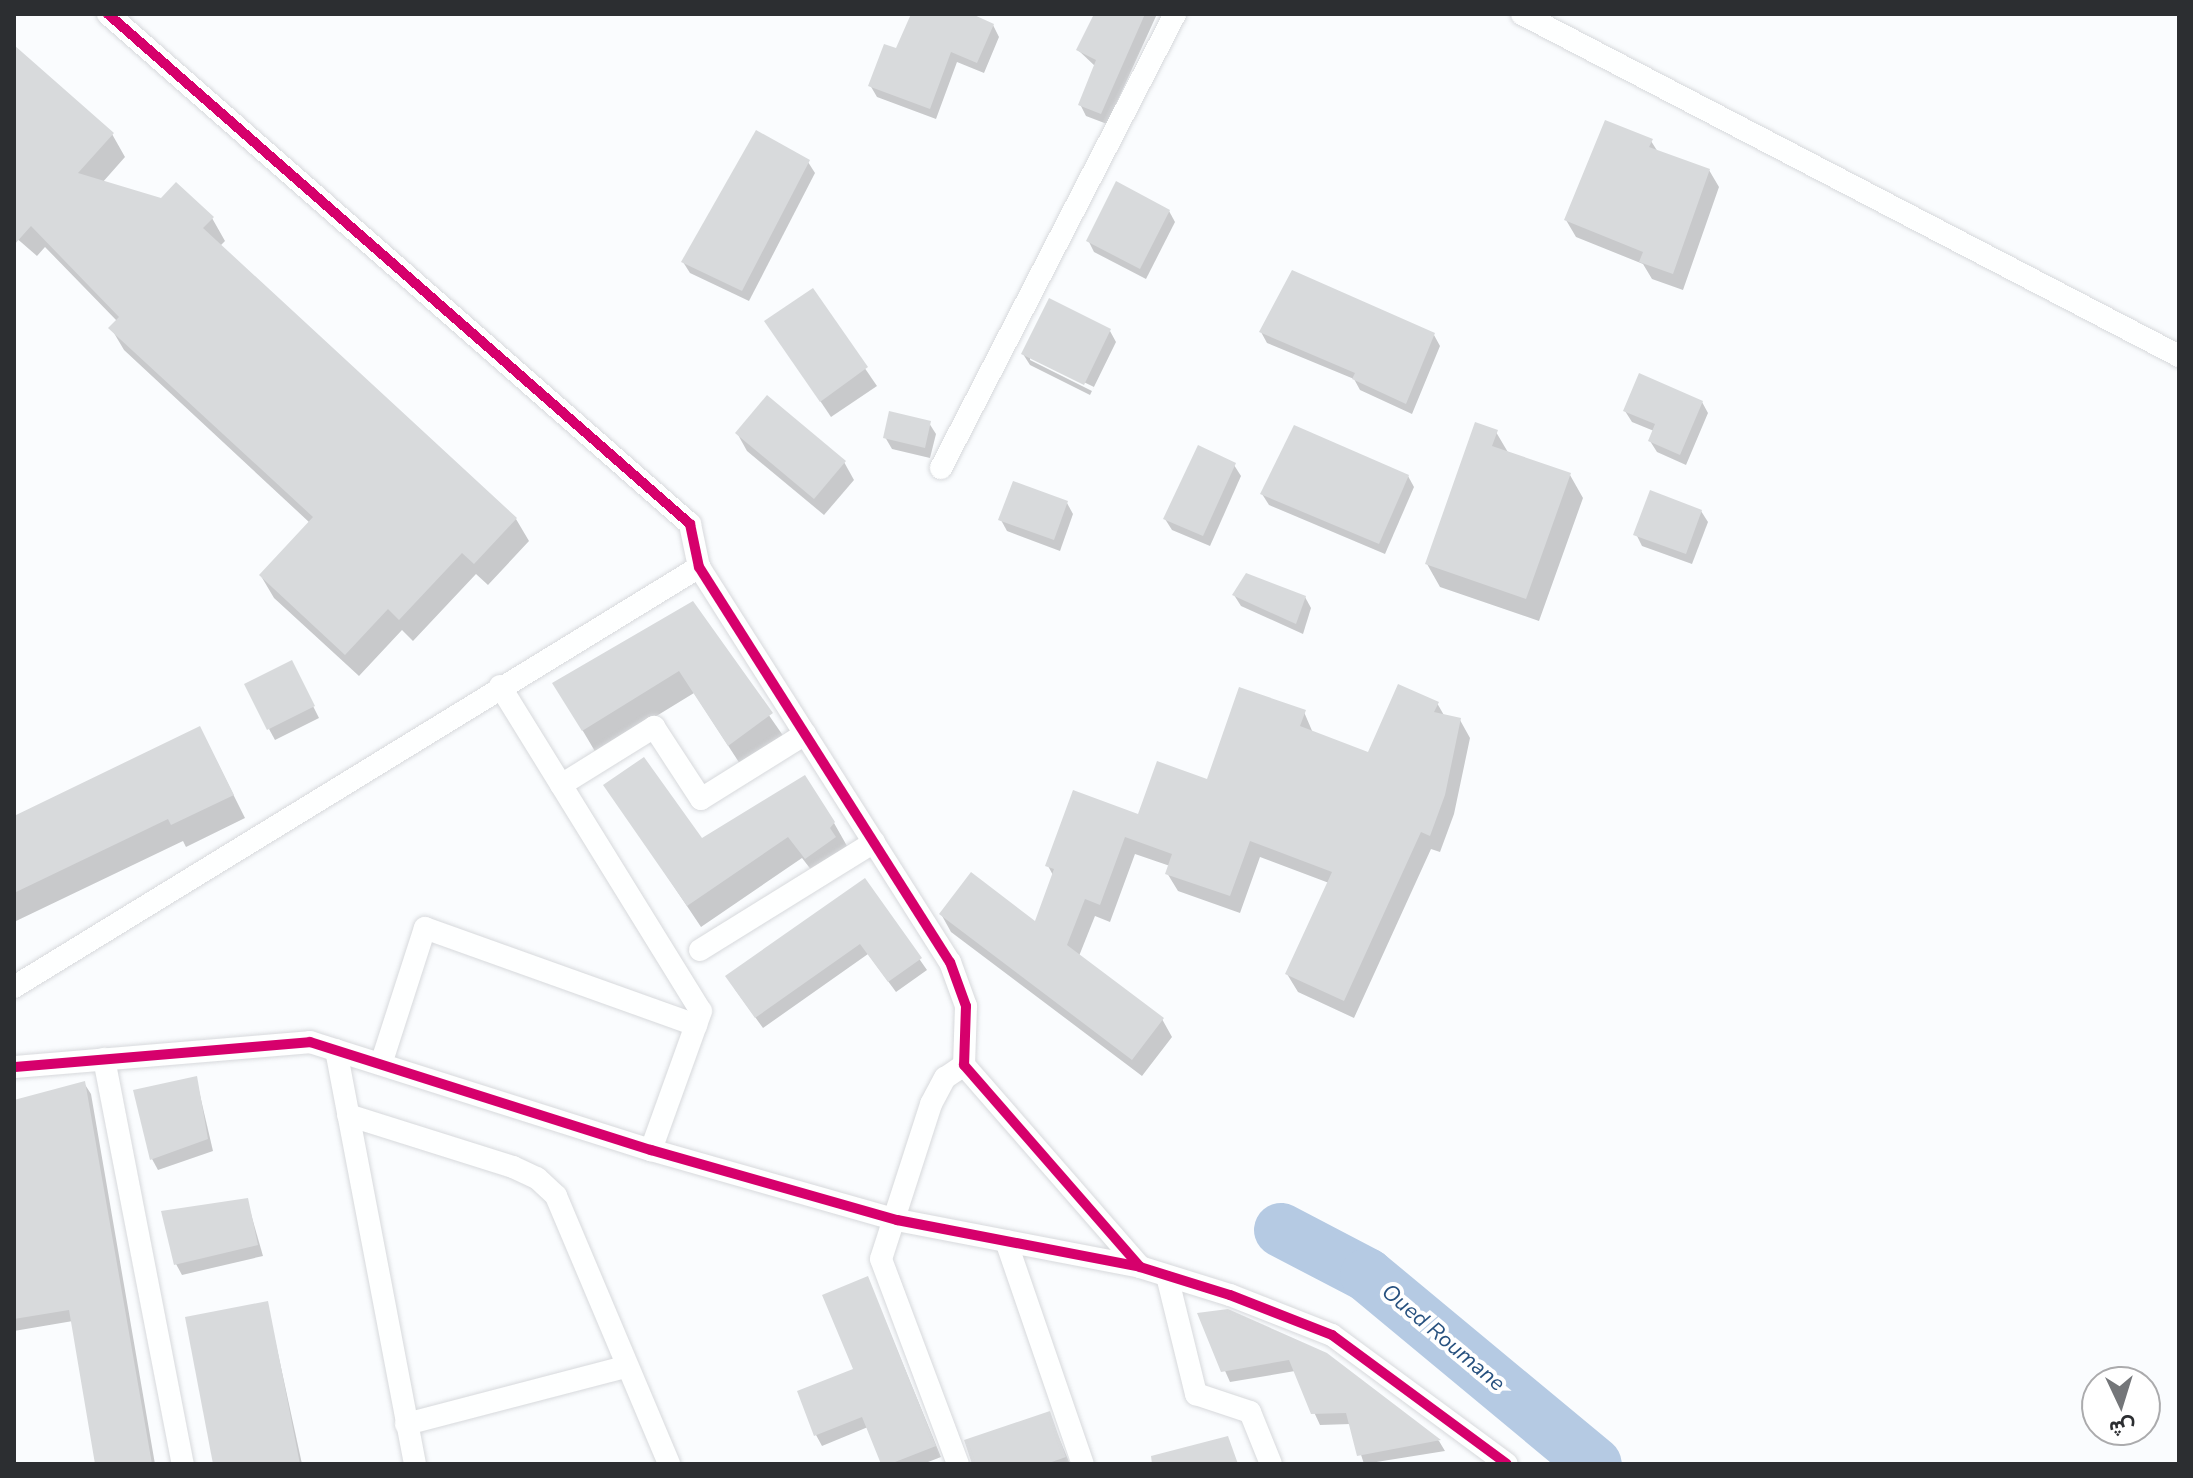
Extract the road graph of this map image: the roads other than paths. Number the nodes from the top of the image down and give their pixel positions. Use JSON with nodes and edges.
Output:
{"nodes":[{"id":1,"x":108,"y":14,"type":"edge"},
{"id":2,"x":1175,"y":14,"type":"edge"},
{"id":3,"x":1522,"y":14,"type":"edge"},
{"id":4,"x":2179,"y":356,"type":"edge"},
{"id":5,"x":941,"y":468,"type":"dead end"},
{"id":6,"x":699,"y":567,"type":"junction"},
{"id":7,"x":500,"y":686,"type":"junction"},
{"id":8,"x":805,"y":734,"type":"junction"},
{"id":9,"x":561,"y":785,"type":"junction"},
{"id":10,"x":874,"y":842,"type":"junction"},
{"id":11,"x":700,"y":950,"type":"dead end"},
{"id":12,"x":14,"y":987,"type":"edge"},
{"id":13,"x":696,"y":1025,"type":"junction"},
{"id":14,"x":336,"y":1050,"type":"junction"},
{"id":15,"x":104,"y":1059,"type":"junction"},
{"id":16,"x":381,"y":1064,"type":"junction"},
{"id":17,"x":964,"y":1065,"type":"junction"},
{"id":18,"x":14,"y":1067,"type":"edge"},
{"id":19,"x":348,"y":1115,"type":"junction"},
{"id":20,"x":651,"y":1150,"type":"junction"},
{"id":21,"x":897,"y":1220,"type":"junction"},
{"id":22,"x":1006,"y":1241,"type":"junction"},
{"id":23,"x":1140,"y":1267,"type":"junction"},
{"id":24,"x":1167,"y":1276,"type":"junction"},
{"id":25,"x":625,"y":1367,"type":"junction"},
{"id":26,"x":406,"y":1424,"type":"junction"},
{"id":27,"x":183,"y":1464,"type":"edge"},
{"id":28,"x":415,"y":1464,"type":"edge"},
{"id":29,"x":669,"y":1464,"type":"edge"},
{"id":30,"x":958,"y":1464,"type":"edge"},
{"id":31,"x":1083,"y":1464,"type":"edge"},
{"id":32,"x":1271,"y":1464,"type":"edge"},
{"id":33,"x":1507,"y":1464,"type":"edge"}],
"edges":[{"from":1,"to":6,"type":"street"},
{"from":2,"to":5,"type":"street"},
{"from":3,"to":4,"type":"street"},
{"from":6,"to":7,"type":"street"},
{"from":6,"to":8,"type":"street"},
{"from":7,"to":9,"type":"street"},
{"from":7,"to":12,"type":"street"},
{"from":8,"to":9,"type":"street"},
{"from":8,"to":10,"type":"street"},
{"from":9,"to":13,"type":"street"},
{"from":10,"to":11,"type":"street"},
{"from":10,"to":17,"type":"street"},
{"from":13,"to":16,"type":"street"},
{"from":13,"to":20,"type":"street"},
{"from":14,"to":15,"type":"street"},
{"from":14,"to":16,"type":"street"},
{"from":14,"to":19,"type":"street"},
{"from":15,"to":18,"type":"street"},
{"from":15,"to":27,"type":"street"},
{"from":16,"to":20,"type":"street"},
{"from":17,"to":21,"type":"street"},
{"from":17,"to":23,"type":"street"},
{"from":19,"to":25,"type":"street"},
{"from":19,"to":26,"type":"street"},
{"from":20,"to":21,"type":"street"},
{"from":21,"to":22,"type":"street"},
{"from":21,"to":30,"type":"street"},
{"from":22,"to":23,"type":"street"},
{"from":22,"to":31,"type":"street"},
{"from":23,"to":24,"type":"street"},
{"from":24,"to":32,"type":"street"},
{"from":24,"to":33,"type":"street"},
{"from":25,"to":26,"type":"street"},
{"from":25,"to":29,"type":"street"},
{"from":26,"to":28,"type":"street"}]}
